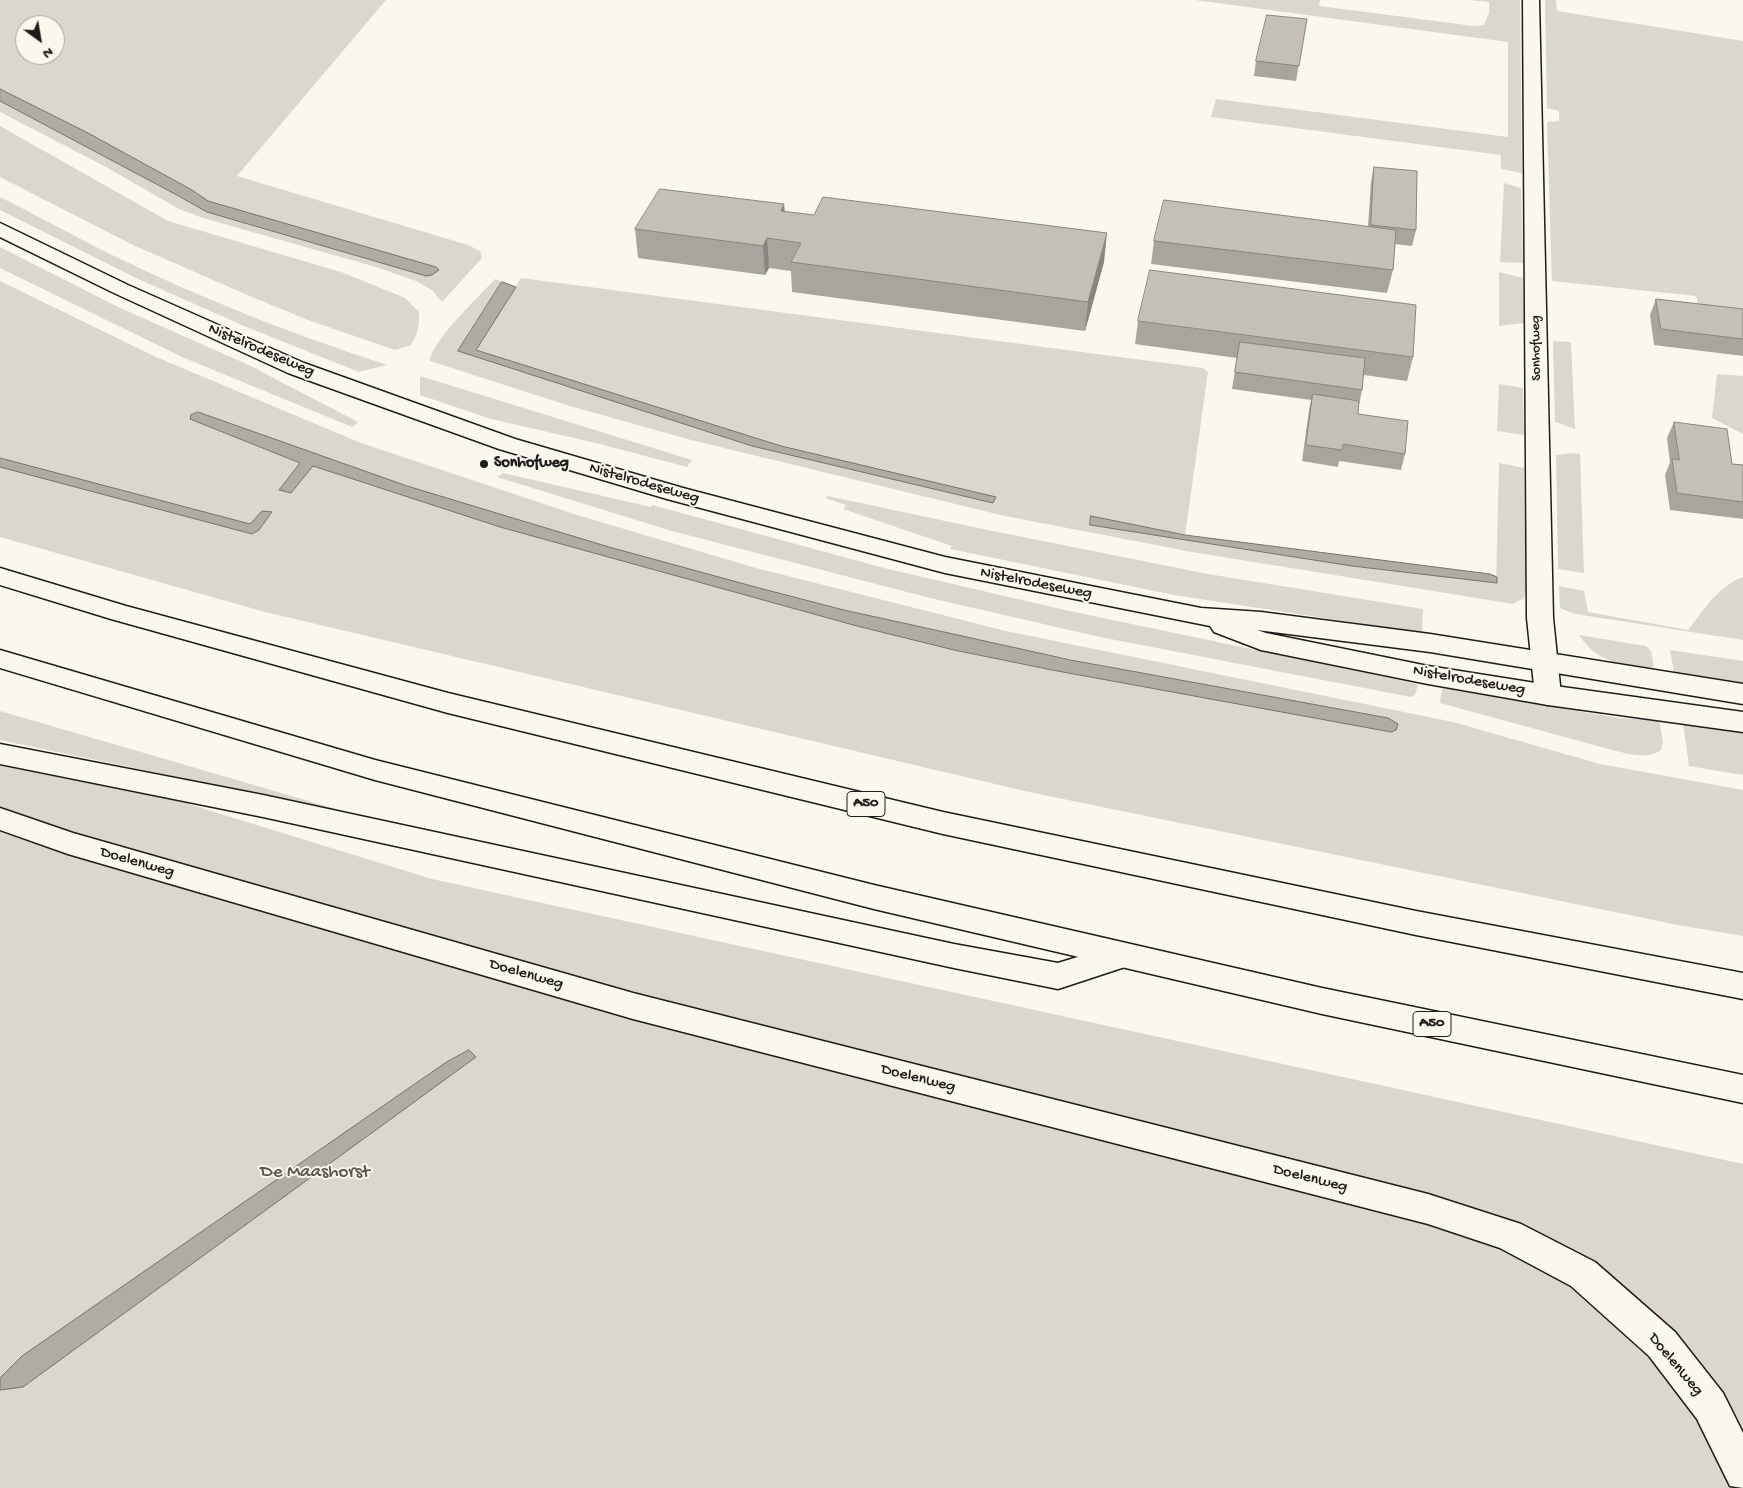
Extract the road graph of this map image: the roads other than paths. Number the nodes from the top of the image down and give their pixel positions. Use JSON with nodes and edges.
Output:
{"nodes":[{"id":1,"x":1531,"y":0,"type":"edge"},
{"id":2,"x":0,"y":229,"type":"edge"},
{"id":3,"x":0,"y":576,"type":"edge"},
{"id":4,"x":1201,"y":617,"type":"junction"},
{"id":5,"x":0,"y":659,"type":"edge"},
{"id":6,"x":1546,"y":662,"type":"junction"},
{"id":7,"x":1743,"y":694,"type":"edge"},
{"id":8,"x":1548,"y":695,"type":"junction"},
{"id":9,"x":1743,"y":722,"type":"edge"},
{"id":10,"x":0,"y":754,"type":"edge"},
{"id":11,"x":0,"y":819,"type":"edge"},
{"id":12,"x":1123,"y":955,"type":"junction"},
{"id":13,"x":1743,"y":986,"type":"edge"},
{"id":14,"x":1743,"y":1089,"type":"edge"},
{"id":15,"x":1743,"y":1473,"type":"edge"}],
"edges":[{"from":1,"to":6,"type":"main road","name":"Sonhofweg"},
{"from":2,"to":4,"type":"main road","name":"Nistelrodeseweg"},
{"from":3,"to":13,"type":"main road","number":"A50"},
{"from":4,"to":6,"type":"main road","name":"Nistelrodeseweg"},
{"from":4,"to":8,"type":"main road","name":"Nistelrodeseweg"},
{"from":5,"to":12,"type":"main road","number":"A50"},
{"from":6,"to":7,"type":"main road","name":"Nistelrodeseweg"},
{"from":6,"to":8,"type":"main road","name":"Sonhofweg"},
{"from":8,"to":9,"type":"main road","name":"Nistelrodeseweg"},
{"from":10,"to":12,"type":"main road"},
{"from":11,"to":15,"type":"main road","name":"Doelenweg"},
{"from":12,"to":14,"type":"main road","number":"A50"}]}
